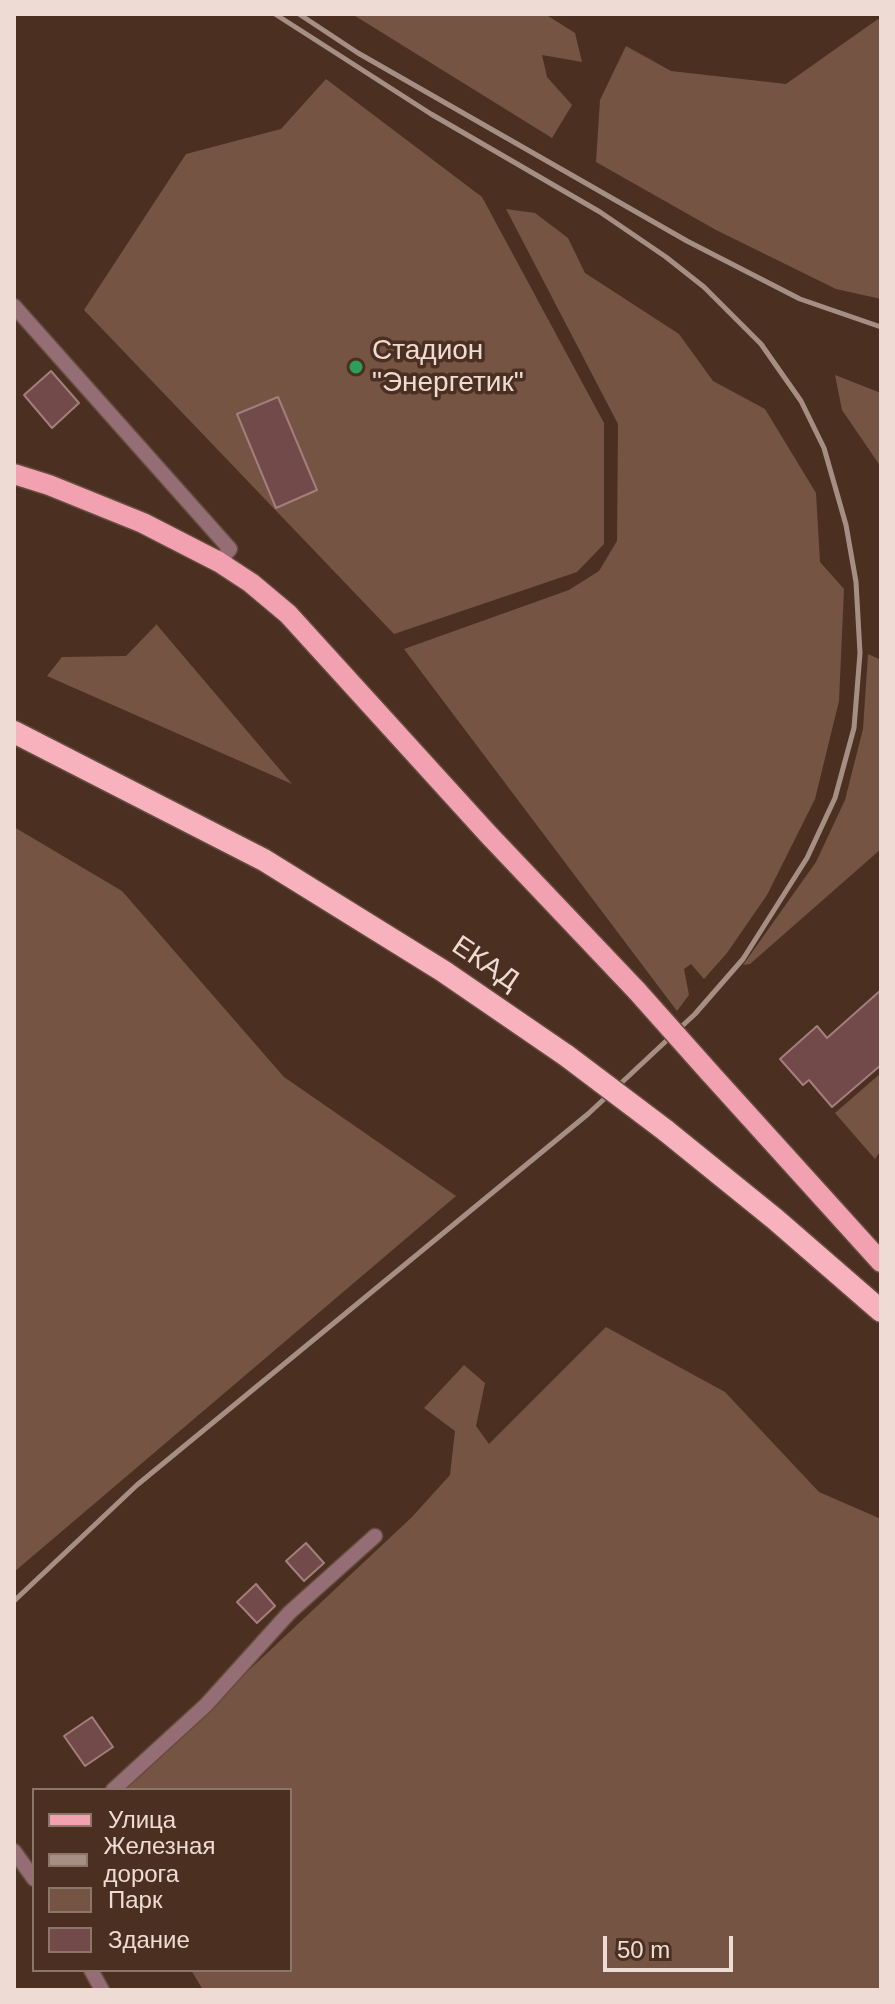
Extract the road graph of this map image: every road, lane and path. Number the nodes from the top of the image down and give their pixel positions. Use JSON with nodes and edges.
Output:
{"nodes":[{"id":1,"x":14,"y":306,"type":"edge"},
{"id":2,"x":14,"y":474,"type":"edge"},
{"id":3,"x":219,"y":562,"type":"junction"},
{"id":4,"x":14,"y":732,"type":"edge"},
{"id":5,"x":881,"y":1262,"type":"edge"},
{"id":6,"x":881,"y":1311,"type":"edge"},
{"id":7,"x":375,"y":1536,"type":"dead end"},
{"id":8,"x":115,"y":1788,"type":"edge"},
{"id":9,"x":14,"y":1851,"type":"edge"},
{"id":10,"x":32,"y":1876,"type":"edge"},
{"id":11,"x":92,"y":1972,"type":"edge"},
{"id":12,"x":102,"y":1990,"type":"edge"}],
"edges":[{"from":1,"to":3,"type":"street"},
{"from":2,"to":3,"type":"main road"},
{"from":3,"to":5,"type":"main road","bridge":true},
{"from":4,"to":6,"type":"highway","name":"ЕКАД","bridge":true},
{"from":7,"to":8,"type":"street"},
{"from":9,"to":10,"type":"street"},
{"from":11,"to":12,"type":"street"}]}
